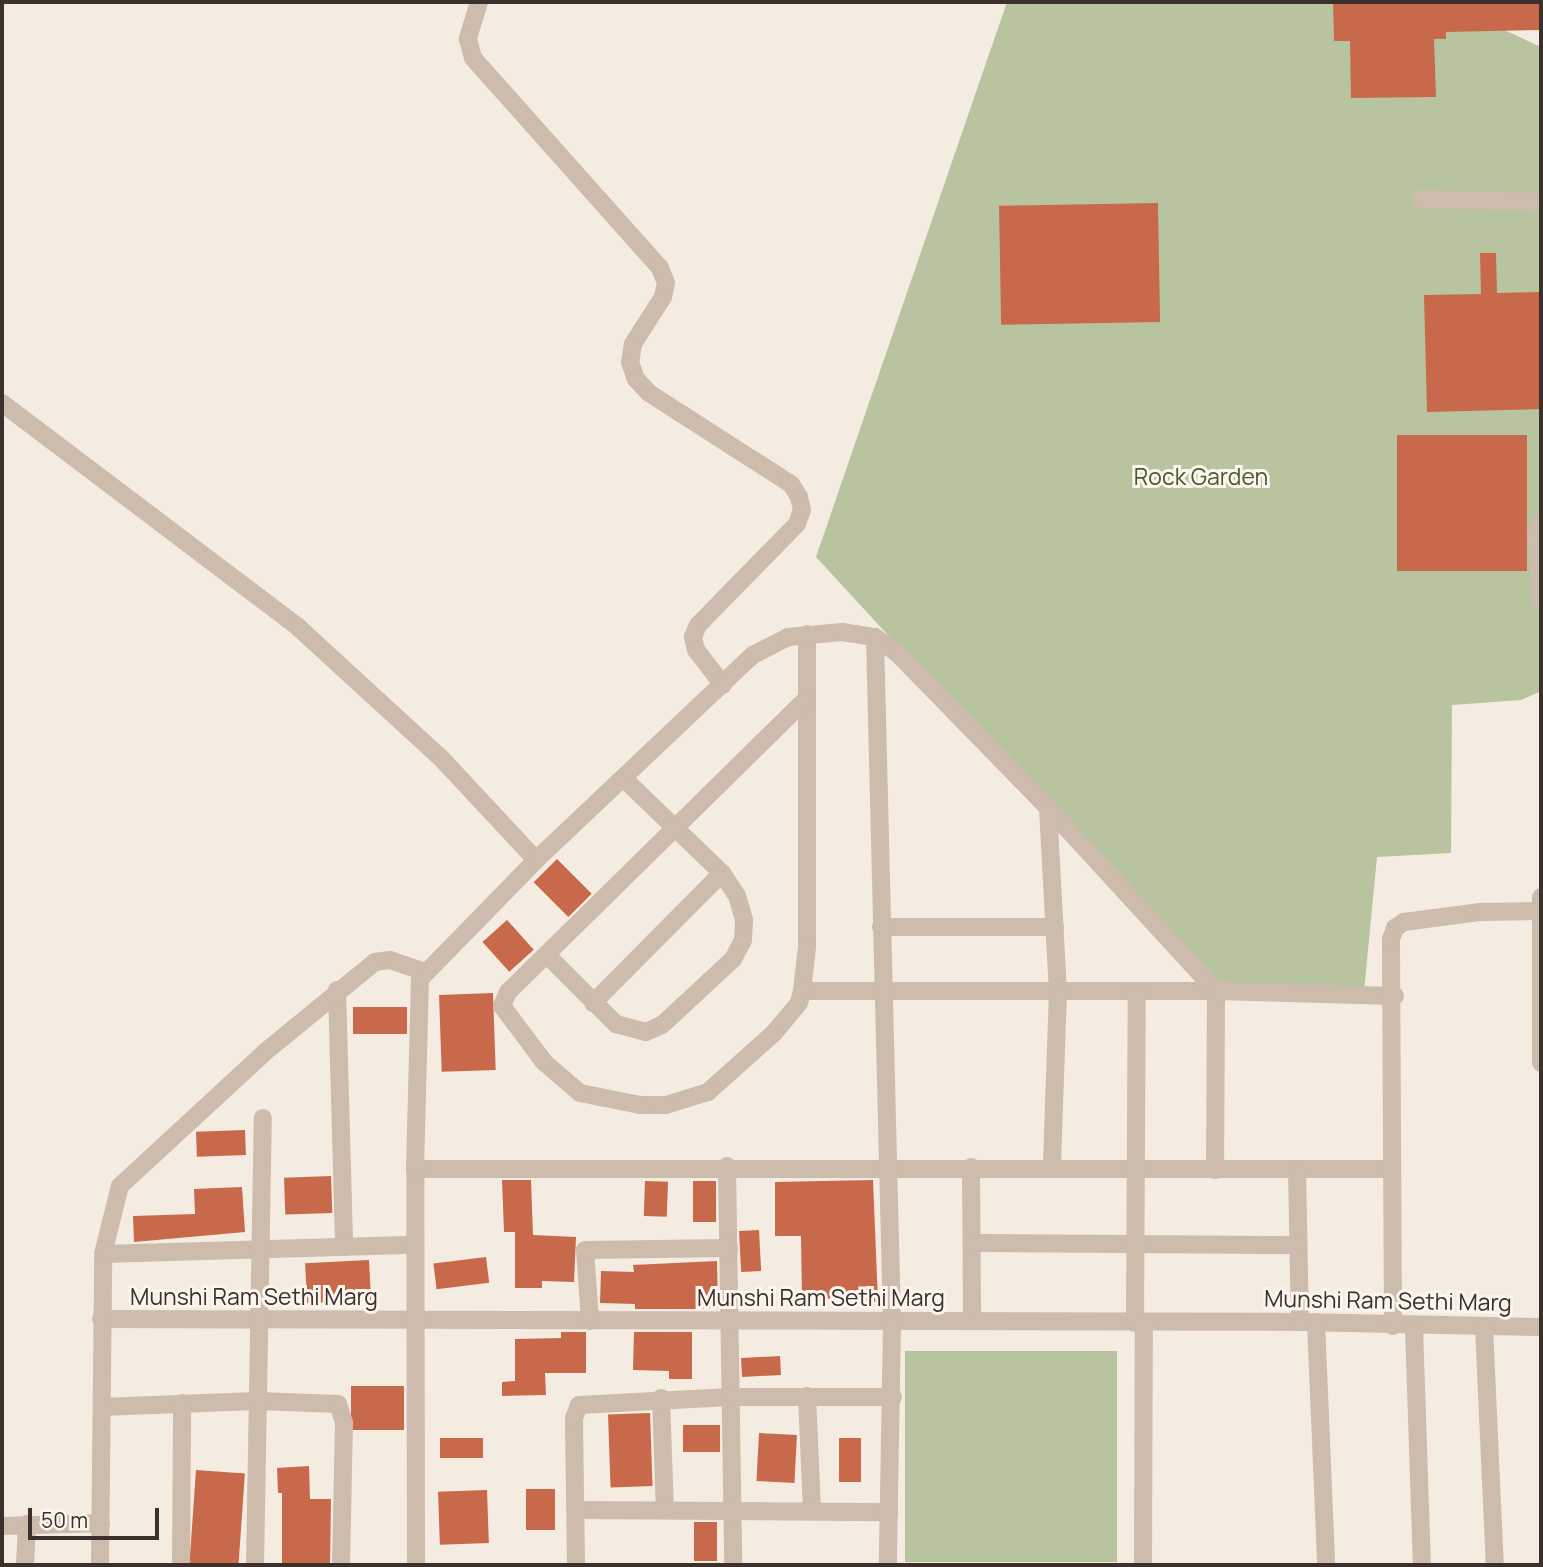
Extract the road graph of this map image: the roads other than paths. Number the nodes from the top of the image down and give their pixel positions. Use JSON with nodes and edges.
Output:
{"nodes":[{"id":1,"x":479,"y":2,"type":"edge"},
{"id":2,"x":1421,"y":199,"type":"dead end"},
{"id":3,"x":1541,"y":202,"type":"edge"},
{"id":4,"x":2,"y":403,"type":"edge"},
{"id":5,"x":1541,"y":522,"type":"edge"},
{"id":6,"x":1541,"y":600,"type":"edge"},
{"id":7,"x":807,"y":634,"type":"junction"},
{"id":8,"x":875,"y":637,"type":"junction"},
{"id":9,"x":723,"y":685,"type":"junction"},
{"id":10,"x":807,"y":698,"type":"junction"},
{"id":11,"x":624,"y":779,"type":"junction"},
{"id":12,"x":1048,"y":808,"type":"junction"},
{"id":13,"x":674,"y":827,"type":"junction"},
{"id":14,"x":536,"y":860,"type":"junction"},
{"id":15,"x":722,"y":873,"type":"junction"},
{"id":16,"x":1541,"y":906,"type":"edge"},
{"id":17,"x":880,"y":927,"type":"junction"},
{"id":18,"x":1055,"y":927,"type":"junction"},
{"id":19,"x":547,"y":955,"type":"junction"},
{"id":20,"x":425,"y":972,"type":"junction"},
{"id":21,"x":337,"y":990,"type":"junction"},
{"id":22,"x":802,"y":991,"type":"junction"},
{"id":23,"x":1058,"y":991,"type":"junction"},
{"id":24,"x":1137,"y":991,"type":"junction"},
{"id":25,"x":1216,"y":991,"type":"junction"},
{"id":26,"x":883,"y":993,"type":"junction"},
{"id":27,"x":1395,"y":996,"type":"junction"},
{"id":28,"x":593,"y":1003,"type":"junction"},
{"id":29,"x":1541,"y":1063,"type":"edge"},
{"id":30,"x":262,"y":1118,"type":"dead end"},
{"id":31,"x":727,"y":1166,"type":"junction"},
{"id":32,"x":887,"y":1166,"type":"junction"},
{"id":33,"x":1052,"y":1166,"type":"junction"},
{"id":34,"x":971,"y":1167,"type":"junction"},
{"id":35,"x":415,"y":1168,"type":"junction"},
{"id":36,"x":1133,"y":1169,"type":"junction"},
{"id":37,"x":1391,"y":1169,"type":"junction"},
{"id":38,"x":1215,"y":1170,"type":"junction"},
{"id":39,"x":1297,"y":1170,"type":"junction"},
{"id":40,"x":972,"y":1243,"type":"junction"},
{"id":41,"x":415,"y":1245,"type":"junction"},
{"id":42,"x":1134,"y":1245,"type":"junction"},
{"id":43,"x":1298,"y":1245,"type":"junction"},
{"id":44,"x":344,"y":1247,"type":"junction"},
{"id":45,"x":729,"y":1248,"type":"junction"},
{"id":46,"x":261,"y":1250,"type":"junction"},
{"id":47,"x":103,"y":1254,"type":"junction"},
{"id":48,"x":100,"y":1319,"type":"junction"},
{"id":49,"x":414,"y":1321,"type":"junction"},
{"id":50,"x":590,"y":1321,"type":"junction"},
{"id":51,"x":730,"y":1321,"type":"junction"},
{"id":52,"x":972,"y":1321,"type":"junction"},
{"id":53,"x":260,"y":1322,"type":"junction"},
{"id":54,"x":1308,"y":1322,"type":"junction"},
{"id":55,"x":1139,"y":1323,"type":"junction"},
{"id":56,"x":892,"y":1324,"type":"junction"},
{"id":57,"x":1393,"y":1325,"type":"junction"},
{"id":58,"x":1414,"y":1327,"type":"junction"},
{"id":59,"x":1484,"y":1327,"type":"junction"},
{"id":60,"x":1541,"y":1327,"type":"edge"},
{"id":61,"x":730,"y":1396,"type":"junction"},
{"id":62,"x":807,"y":1396,"type":"junction"},
{"id":63,"x":892,"y":1397,"type":"junction"},
{"id":64,"x":662,"y":1398,"type":"junction"},
{"id":65,"x":258,"y":1401,"type":"junction"},
{"id":66,"x":182,"y":1403,"type":"junction"},
{"id":67,"x":102,"y":1407,"type":"junction"},
{"id":68,"x":812,"y":1509,"type":"junction"},
{"id":69,"x":577,"y":1510,"type":"junction"},
{"id":70,"x":665,"y":1510,"type":"junction"},
{"id":71,"x":732,"y":1510,"type":"junction"},
{"id":72,"x":889,"y":1512,"type":"junction"},
{"id":73,"x":101,"y":1523,"type":"junction"},
{"id":74,"x":27,"y":1524,"type":"junction"},
{"id":75,"x":2,"y":1526,"type":"edge"},
{"id":76,"x":25,"y":1565,"type":"edge"},
{"id":77,"x":100,"y":1565,"type":"edge"},
{"id":78,"x":181,"y":1565,"type":"edge"},
{"id":79,"x":255,"y":1565,"type":"edge"},
{"id":80,"x":341,"y":1565,"type":"edge"},
{"id":81,"x":416,"y":1565,"type":"edge"},
{"id":82,"x":576,"y":1565,"type":"edge"},
{"id":83,"x":733,"y":1565,"type":"edge"},
{"id":84,"x":888,"y":1565,"type":"edge"},
{"id":85,"x":1143,"y":1565,"type":"edge"},
{"id":86,"x":1326,"y":1565,"type":"edge"},
{"id":87,"x":1422,"y":1565,"type":"edge"},
{"id":88,"x":1495,"y":1565,"type":"edge"}],
"edges":[{"from":1,"to":9,"type":"street"},
{"from":2,"to":3,"type":"street"},
{"from":4,"to":14,"type":"street"},
{"from":5,"to":6,"type":"street"},
{"from":7,"to":8,"type":"street"},
{"from":7,"to":9,"type":"street"},
{"from":7,"to":10,"type":"street"},
{"from":8,"to":12,"type":"street"},
{"from":8,"to":17,"type":"street"},
{"from":9,"to":11,"type":"street"},
{"from":10,"to":13,"type":"street"},
{"from":10,"to":22,"type":"street"},
{"from":11,"to":13,"type":"street"},
{"from":11,"to":14,"type":"street"},
{"from":12,"to":18,"type":"street"},
{"from":12,"to":25,"type":"street"},
{"from":13,"to":15,"type":"street"},
{"from":13,"to":19,"type":"street"},
{"from":14,"to":20,"type":"street"},
{"from":15,"to":28,"type":"street"},
{"from":15,"to":28,"type":"street"},
{"from":16,"to":27,"type":"street"},
{"from":16,"to":29,"type":"street"},
{"from":17,"to":18,"type":"street"},
{"from":17,"to":26,"type":"street"},
{"from":18,"to":23,"type":"street"},
{"from":19,"to":22,"type":"street"},
{"from":19,"to":28,"type":"street"},
{"from":20,"to":21,"type":"street"},
{"from":20,"to":35,"type":"street"},
{"from":21,"to":44,"type":"street"},
{"from":21,"to":47,"type":"street"},
{"from":22,"to":26,"type":"street"},
{"from":23,"to":24,"type":"street"},
{"from":23,"to":26,"type":"street"},
{"from":23,"to":33,"type":"street"},
{"from":24,"to":25,"type":"street"},
{"from":24,"to":36,"type":"street"},
{"from":25,"to":27,"type":"street"},
{"from":25,"to":38,"type":"street"},
{"from":26,"to":32,"type":"street"},
{"from":27,"to":37,"type":"street"},
{"from":30,"to":46,"type":"street"},
{"from":31,"to":32,"type":"street"},
{"from":31,"to":35,"type":"street"},
{"from":31,"to":45,"type":"street"},
{"from":32,"to":34,"type":"street"},
{"from":32,"to":56,"type":"street"},
{"from":33,"to":34,"type":"street"},
{"from":33,"to":36,"type":"street"},
{"from":34,"to":40,"type":"street"},
{"from":35,"to":41,"type":"street"},
{"from":36,"to":38,"type":"street"},
{"from":36,"to":42,"type":"street"},
{"from":37,"to":39,"type":"street"},
{"from":37,"to":57,"type":"street"},
{"from":38,"to":39,"type":"street"},
{"from":39,"to":43,"type":"street"},
{"from":40,"to":42,"type":"street"},
{"from":40,"to":52,"type":"street"},
{"from":41,"to":44,"type":"street"},
{"from":41,"to":49,"type":"street"},
{"from":42,"to":43,"type":"street"},
{"from":42,"to":55,"type":"street"},
{"from":43,"to":54,"type":"street"},
{"from":44,"to":46,"type":"street"},
{"from":45,"to":50,"type":"street"},
{"from":45,"to":51,"type":"street"},
{"from":46,"to":47,"type":"street"},
{"from":46,"to":53,"type":"street"},
{"from":47,"to":48,"type":"street"},
{"from":48,"to":53,"type":"street","name":"Munshi Ram Sethi Marg"},
{"from":48,"to":67,"type":"street"},
{"from":49,"to":50,"type":"street","name":"Munshi Ram Sethi Marg"},
{"from":49,"to":53,"type":"street","name":"Munshi Ram Sethi Marg"},
{"from":49,"to":81,"type":"street"},
{"from":50,"to":51,"type":"street","name":"Munshi Ram Sethi Marg"},
{"from":51,"to":56,"type":"street","name":"Munshi Ram Sethi Marg"},
{"from":51,"to":61,"type":"street"},
{"from":52,"to":55,"type":"street","name":"Munshi Ram Sethi Marg"},
{"from":52,"to":56,"type":"street","name":"Munshi Ram Sethi Marg"},
{"from":53,"to":65,"type":"street"},
{"from":54,"to":55,"type":"street","name":"Munshi Ram Sethi Marg"},
{"from":54,"to":57,"type":"street","name":"Munshi Ram Sethi Marg"},
{"from":54,"to":86,"type":"street"},
{"from":55,"to":85,"type":"street"},
{"from":56,"to":63,"type":"street"},
{"from":57,"to":58,"type":"street","name":"Munshi Ram Sethi Marg"},
{"from":58,"to":59,"type":"street","name":"Munshi Ram Sethi Marg"},
{"from":58,"to":87,"type":"street"},
{"from":59,"to":60,"type":"street","name":"Munshi Ram Sethi Marg"},
{"from":59,"to":88,"type":"street"},
{"from":61,"to":62,"type":"street"},
{"from":61,"to":64,"type":"street"},
{"from":61,"to":71,"type":"street"},
{"from":62,"to":63,"type":"street"},
{"from":62,"to":68,"type":"street"},
{"from":63,"to":72,"type":"street"},
{"from":64,"to":69,"type":"street"},
{"from":64,"to":70,"type":"street"},
{"from":65,"to":66,"type":"street"},
{"from":65,"to":79,"type":"street"},
{"from":65,"to":80,"type":"street"},
{"from":66,"to":67,"type":"street"},
{"from":66,"to":78,"type":"street"},
{"from":67,"to":73,"type":"street"},
{"from":68,"to":71,"type":"street"},
{"from":68,"to":72,"type":"street"},
{"from":69,"to":70,"type":"street"},
{"from":69,"to":82,"type":"street"},
{"from":70,"to":71,"type":"street"},
{"from":71,"to":83,"type":"street"},
{"from":72,"to":84,"type":"street"},
{"from":73,"to":74,"type":"street"},
{"from":73,"to":77,"type":"street"},
{"from":74,"to":75,"type":"street"},
{"from":74,"to":76,"type":"street"}]}
